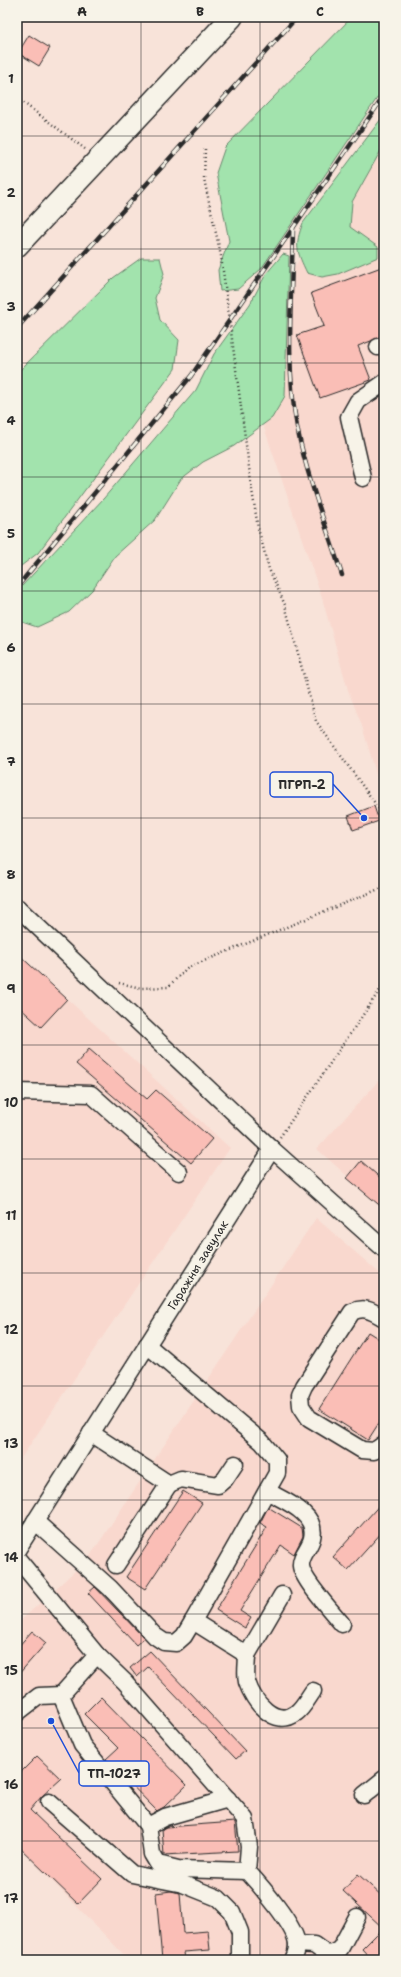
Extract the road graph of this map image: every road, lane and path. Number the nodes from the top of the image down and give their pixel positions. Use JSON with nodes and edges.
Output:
{"nodes":[{"id":1,"x":232,"y":17,"type":"edge"},
{"id":2,"x":17,"y":98,"type":"edge"},
{"id":3,"x":85,"y":149,"type":"dead end"},
{"id":4,"x":205,"y":149,"type":"dead end"},
{"id":5,"x":17,"y":246,"type":"edge"},
{"id":6,"x":384,"y":383,"type":"edge"},
{"id":7,"x":363,"y":478,"type":"dead end"},
{"id":8,"x":384,"y":823,"type":"edge"},
{"id":9,"x":384,"y":887,"type":"edge"},
{"id":10,"x":17,"y":907,"type":"edge"},
{"id":11,"x":94,"y":978,"type":"junction"},
{"id":12,"x":384,"y":984,"type":"edge"},
{"id":13,"x":17,"y":1092,"type":"edge"},
{"id":14,"x":272,"y":1149,"type":"junction"},
{"id":15,"x":179,"y":1172,"type":"dead end"},
{"id":16,"x":384,"y":1249,"type":"edge"},
{"id":17,"x":384,"y":1318,"type":"edge"},
{"id":18,"x":147,"y":1345,"type":"junction"},
{"id":19,"x":91,"y":1433,"type":"junction"},
{"id":20,"x":384,"y":1444,"type":"edge"},
{"id":21,"x":235,"y":1464,"type":"dead end"},
{"id":22,"x":170,"y":1484,"type":"junction"},
{"id":23,"x":267,"y":1491,"type":"junction"},
{"id":24,"x":35,"y":1522,"type":"junction"},
{"id":25,"x":17,"y":1550,"type":"edge"},
{"id":26,"x":17,"y":1558,"type":"edge"},
{"id":27,"x":116,"y":1565,"type":"dead end"},
{"id":28,"x":282,"y":1595,"type":"dead end"},
{"id":29,"x":193,"y":1621,"type":"junction"},
{"id":30,"x":342,"y":1624,"type":"dead end"},
{"id":31,"x":98,"y":1655,"type":"junction"},
{"id":32,"x":246,"y":1655,"type":"junction"},
{"id":33,"x":313,"y":1691,"type":"dead end"},
{"id":34,"x":61,"y":1695,"type":"junction"},
{"id":35,"x":17,"y":1713,"type":"edge"},
{"id":36,"x":384,"y":1779,"type":"edge"},
{"id":37,"x":364,"y":1795,"type":"dead end"},
{"id":38,"x":228,"y":1799,"type":"junction"},
{"id":39,"x":49,"y":1802,"type":"dead end"},
{"id":40,"x":148,"y":1826,"type":"junction"},
{"id":41,"x":246,"y":1871,"type":"junction"},
{"id":42,"x":356,"y":1917,"type":"dead end"},
{"id":43,"x":297,"y":1944,"type":"junction"},
{"id":44,"x":240,"y":1960,"type":"edge"},
{"id":45,"x":293,"y":1960,"type":"edge"}],
"edges":[{"from":1,"to":5,"type":"main road"},
{"from":2,"to":3,"type":"path"},
{"from":4,"to":8,"type":"path"},
{"from":6,"to":7,"type":"street"},
{"from":9,"to":11,"type":"path"},
{"from":10,"to":11,"type":"street"},
{"from":11,"to":14,"type":"street"},
{"from":12,"to":14,"type":"path"},
{"from":13,"to":15,"type":"street"},
{"from":14,"to":16,"type":"street"},
{"from":14,"to":18,"type":"street","name":"Гаражны завулак"},
{"from":17,"to":20,"type":"street"},
{"from":18,"to":19,"type":"street","name":"Гаражны завулак"},
{"from":18,"to":23,"type":"street"},
{"from":19,"to":22,"type":"street"},
{"from":19,"to":24,"type":"street","name":"Гаражны завулак"},
{"from":21,"to":22,"type":"street"},
{"from":22,"to":27,"type":"street"},
{"from":23,"to":29,"type":"street"},
{"from":23,"to":30,"type":"street"},
{"from":24,"to":25,"type":"street","name":"Гаражны завулак"},
{"from":24,"to":29,"type":"street"},
{"from":26,"to":31,"type":"street"},
{"from":28,"to":32,"type":"street"},
{"from":29,"to":32,"type":"street"},
{"from":31,"to":34,"type":"street"},
{"from":31,"to":38,"type":"street"},
{"from":32,"to":33,"type":"street"},
{"from":34,"to":35,"type":"street"},
{"from":34,"to":40,"type":"street"},
{"from":36,"to":37,"type":"street"},
{"from":38,"to":40,"type":"street"},
{"from":38,"to":41,"type":"street"},
{"from":39,"to":44,"type":"street"},
{"from":40,"to":41,"type":"street"},
{"from":41,"to":43,"type":"street"},
{"from":42,"to":43,"type":"street"},
{"from":43,"to":45,"type":"street"}]}
